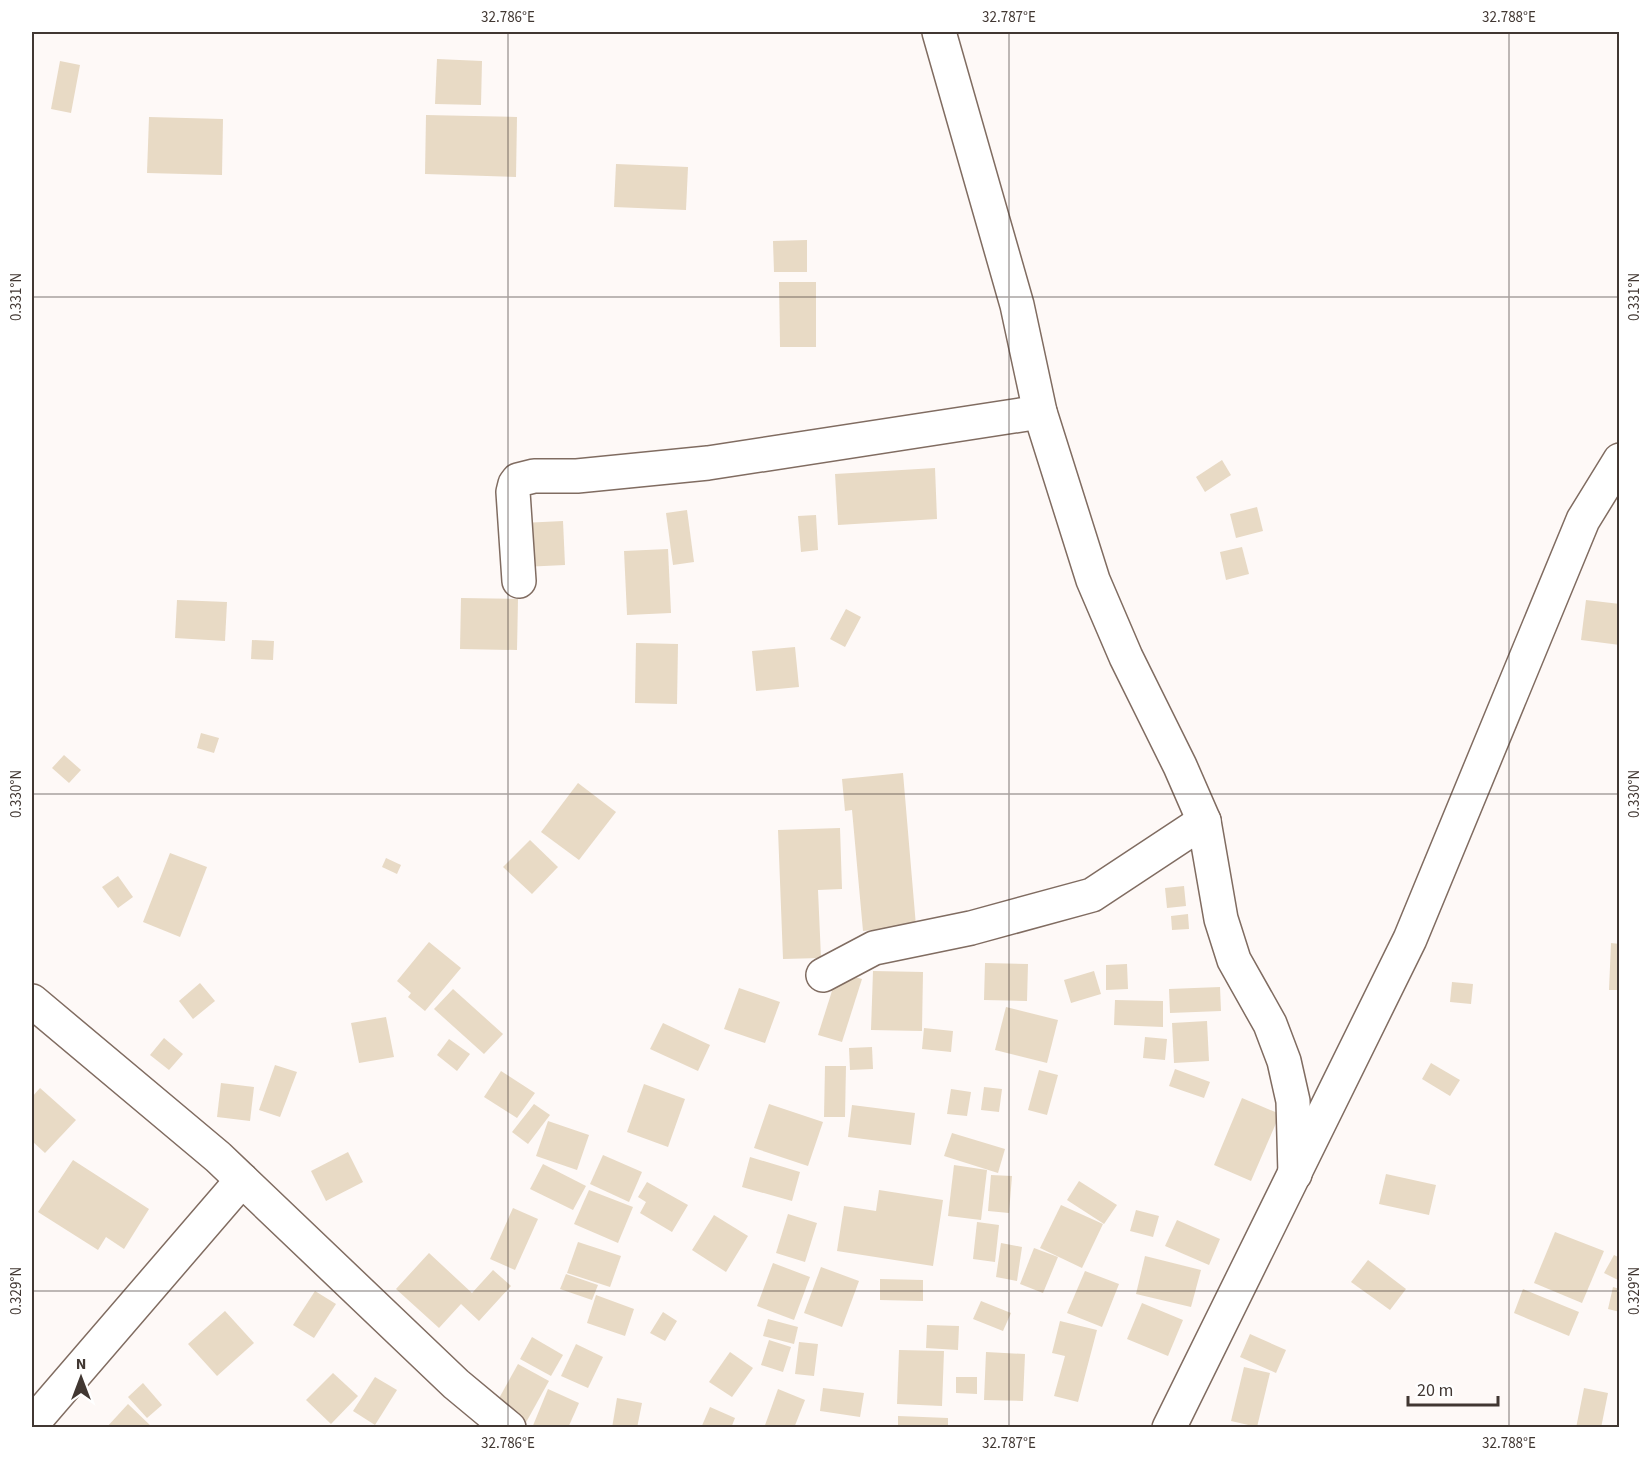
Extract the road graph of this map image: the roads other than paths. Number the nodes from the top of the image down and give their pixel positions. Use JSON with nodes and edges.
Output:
{"nodes":[{"id":1,"x":939,"y":32,"type":"edge"},
{"id":2,"x":1040,"y":412,"type":"junction"},
{"id":3,"x":1620,"y":460,"type":"edge"},
{"id":4,"x":519,"y":581,"type":"dead end"},
{"id":5,"x":1204,"y":821,"type":"junction"},
{"id":6,"x":823,"y":975,"type":"dead end"},
{"id":7,"x":32,"y":1001,"type":"edge"},
{"id":8,"x":1295,"y":1174,"type":"junction"},
{"id":9,"x":242,"y":1180,"type":"junction"},
{"id":10,"x":32,"y":1424,"type":"edge"},
{"id":11,"x":1178,"y":1426,"type":"edge"},
{"id":12,"x":510,"y":1428,"type":"edge"}],
"edges":[{"from":1,"to":2,"type":"street"},
{"from":2,"to":4,"type":"street"},
{"from":2,"to":5,"type":"street"},
{"from":3,"to":8,"type":"street"},
{"from":5,"to":6,"type":"street"},
{"from":5,"to":8,"type":"street"},
{"from":7,"to":9,"type":"street"},
{"from":8,"to":11,"type":"street"},
{"from":9,"to":10,"type":"street"},
{"from":9,"to":12,"type":"street"}]}
